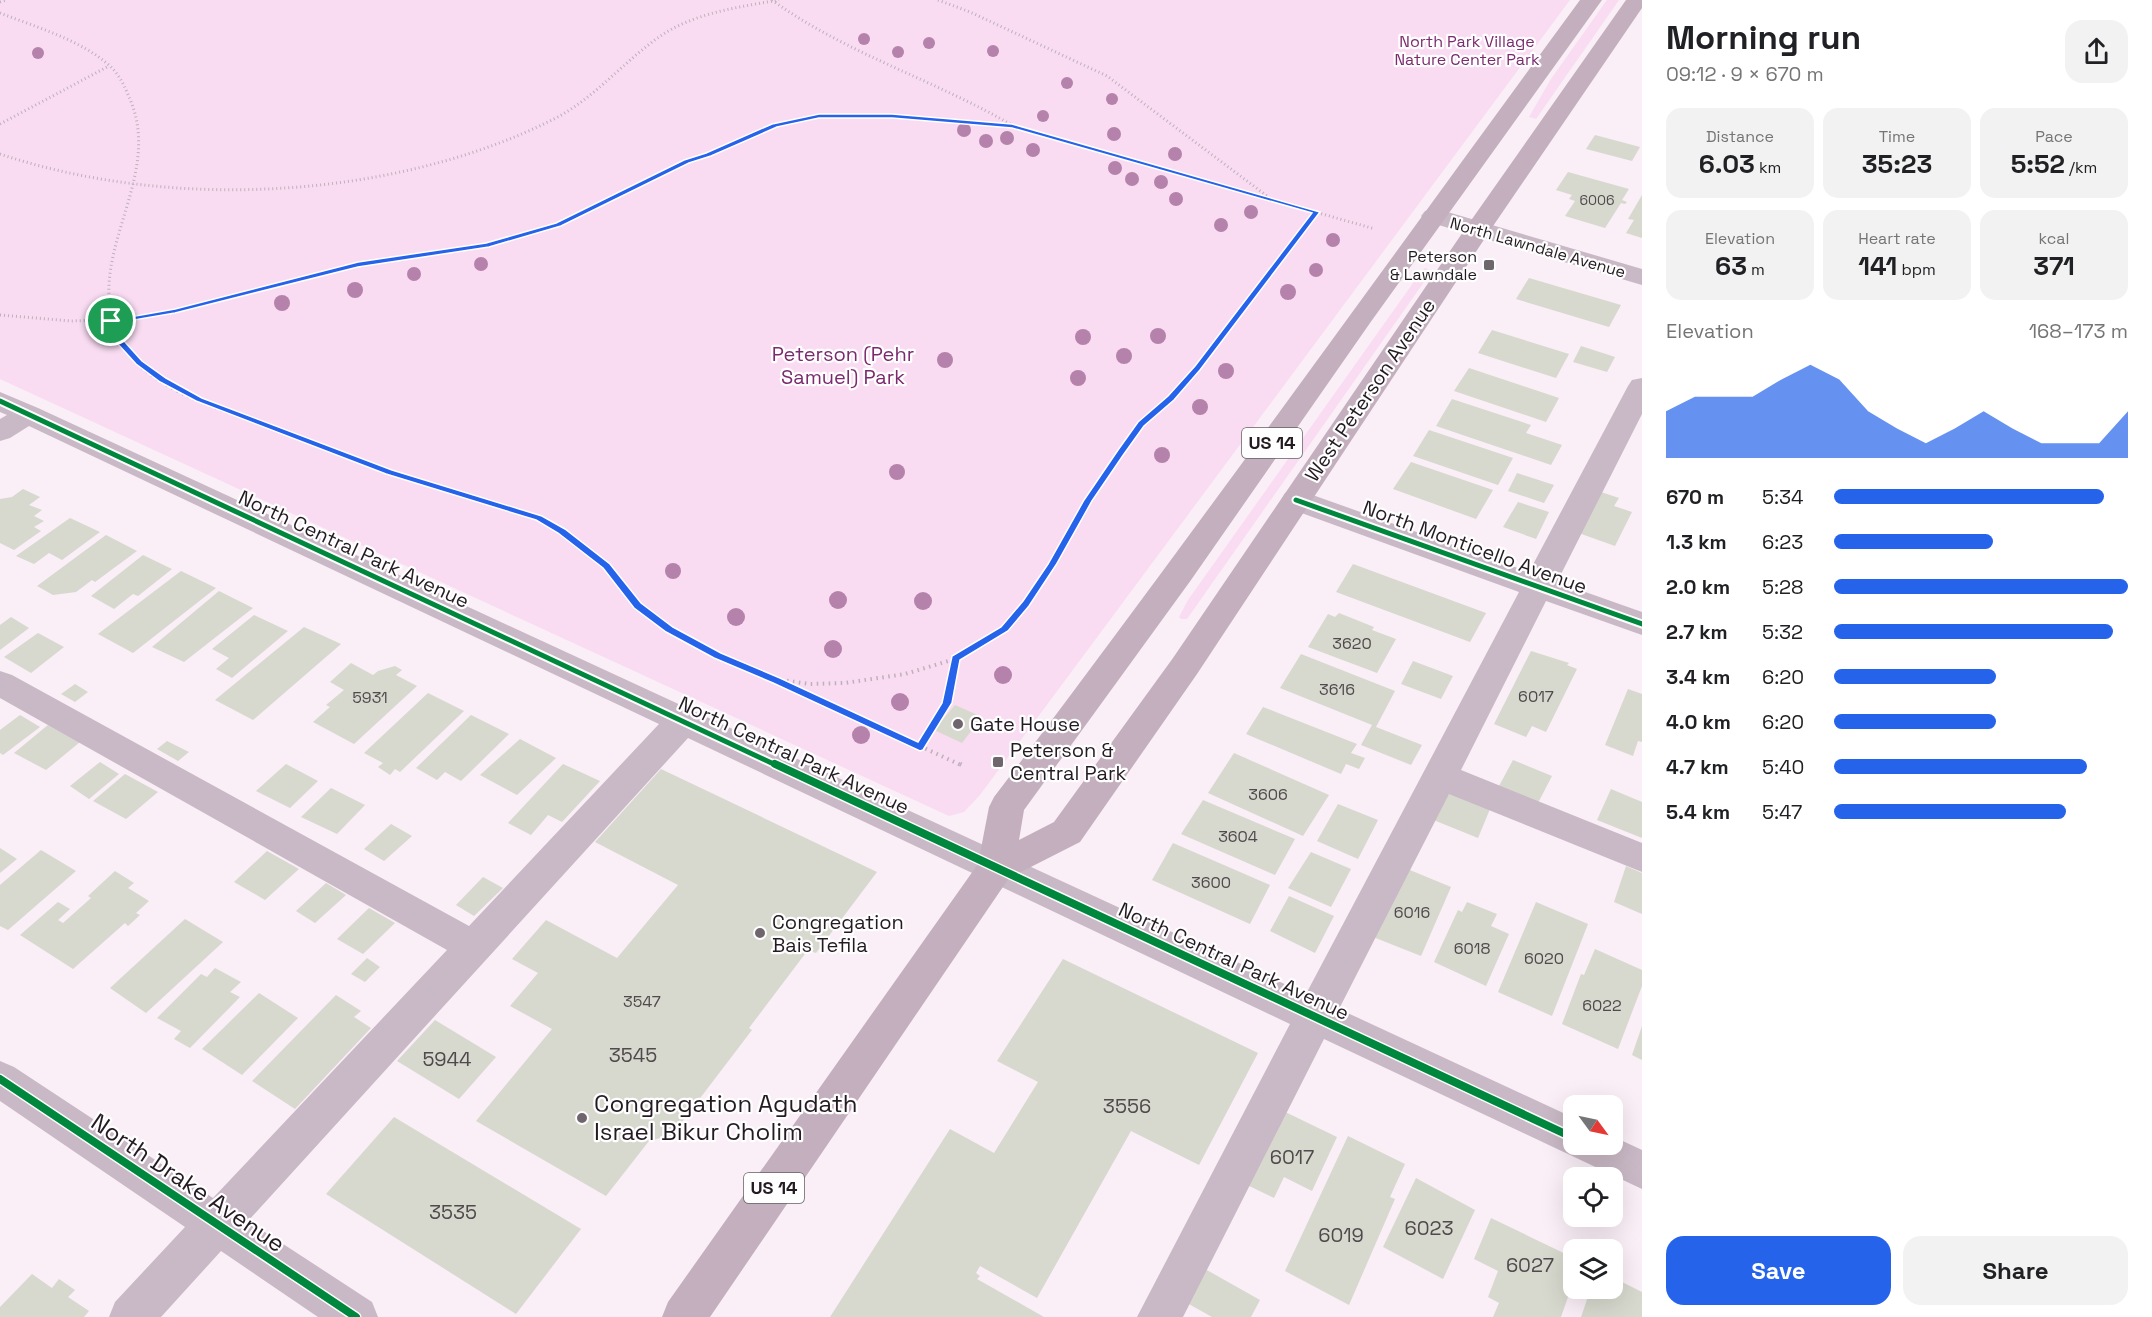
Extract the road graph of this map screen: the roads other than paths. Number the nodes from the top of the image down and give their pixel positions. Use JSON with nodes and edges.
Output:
{"nodes":[{"id":1,"x":1591,"y":0,"type":"edge"},
{"id":2,"x":1637,"y":0,"type":"edge"},
{"id":3,"x":1434,"y":216,"type":"junction"},
{"id":4,"x":1478,"y":229,"type":"junction"},
{"id":5,"x":1642,"y":277,"type":"edge"},
{"id":6,"x":1642,"y":386,"type":"edge"},
{"id":7,"x":14,"y":407,"type":"edge"},
{"id":8,"x":1631,"y":430,"type":"edge"},
{"id":9,"x":0,"y":432,"type":"edge"},
{"id":10,"x":1296,"y":500,"type":"junction"},
{"id":11,"x":1538,"y":587,"type":"junction"},
{"id":12,"x":1642,"y":624,"type":"edge"},
{"id":13,"x":0,"y":683,"type":"edge"},
{"id":14,"x":683,"y":721,"type":"junction"},
{"id":15,"x":1439,"y":776,"type":"junction"},
{"id":16,"x":1642,"y":858,"type":"edge"},
{"id":17,"x":996,"y":868,"type":"junction"},
{"id":18,"x":474,"y":947,"type":"junction"},
{"id":19,"x":1315,"y":1017,"type":"junction"},
{"id":20,"x":0,"y":1079,"type":"edge"},
{"id":21,"x":1563,"y":1133,"type":"edge"},
{"id":22,"x":1610,"y":1155,"type":"edge"},
{"id":23,"x":1642,"y":1170,"type":"edge"},
{"id":24,"x":217,"y":1224,"type":"junction"},
{"id":25,"x":1162,"y":1316,"type":"edge"},
{"id":26,"x":131,"y":1317,"type":"edge"},
{"id":27,"x":356,"y":1317,"type":"edge"},
{"id":28,"x":684,"y":1317,"type":"edge"}],
"edges":[{"from":1,"to":3,"type":"main road","name":"West Peterson Avenue","number":"US 14"},
{"from":2,"to":4,"type":"main road","name":"West Peterson Avenue","number":"US 14"},
{"from":3,"to":4,"type":"street","name":"North Lawndale Avenue"},
{"from":3,"to":17,"type":"main road","name":"West Peterson Avenue","number":"US 14"},
{"from":4,"to":5,"type":"street","name":"North Lawndale Avenue"},
{"from":4,"to":10,"type":"main road","name":"West Peterson Avenue","number":"US 14"},
{"from":6,"to":8,"type":"street"},
{"from":7,"to":9,"type":"street"},
{"from":7,"to":14,"type":"street","name":"North Central Park Avenue"},
{"from":8,"to":11,"type":"street"},
{"from":10,"to":11,"type":"street","name":"North Monticello Avenue"},
{"from":10,"to":17,"type":"main road","name":"West Peterson Avenue","number":"US 14"},
{"from":11,"to":12,"type":"street","name":"North Monticello Avenue"},
{"from":11,"to":15,"type":"street"},
{"from":13,"to":18,"type":"street"},
{"from":14,"to":17,"type":"street","name":"North Central Park Avenue"},
{"from":14,"to":18,"type":"street"},
{"from":15,"to":16,"type":"street"},
{"from":15,"to":19,"type":"street"},
{"from":17,"to":19,"type":"street","name":"North Central Park Avenue"},
{"from":17,"to":28,"type":"main road","name":"West Peterson Avenue","number":"US 14"},
{"from":18,"to":24,"type":"street"},
{"from":19,"to":21,"type":"street","name":"North Central Park Avenue"},
{"from":19,"to":25,"type":"street"},
{"from":20,"to":24,"type":"street","name":"North Drake Avenue"},
{"from":22,"to":23,"type":"street"},
{"from":24,"to":26,"type":"street"},
{"from":24,"to":27,"type":"street","name":"North Drake Avenue"}]}
